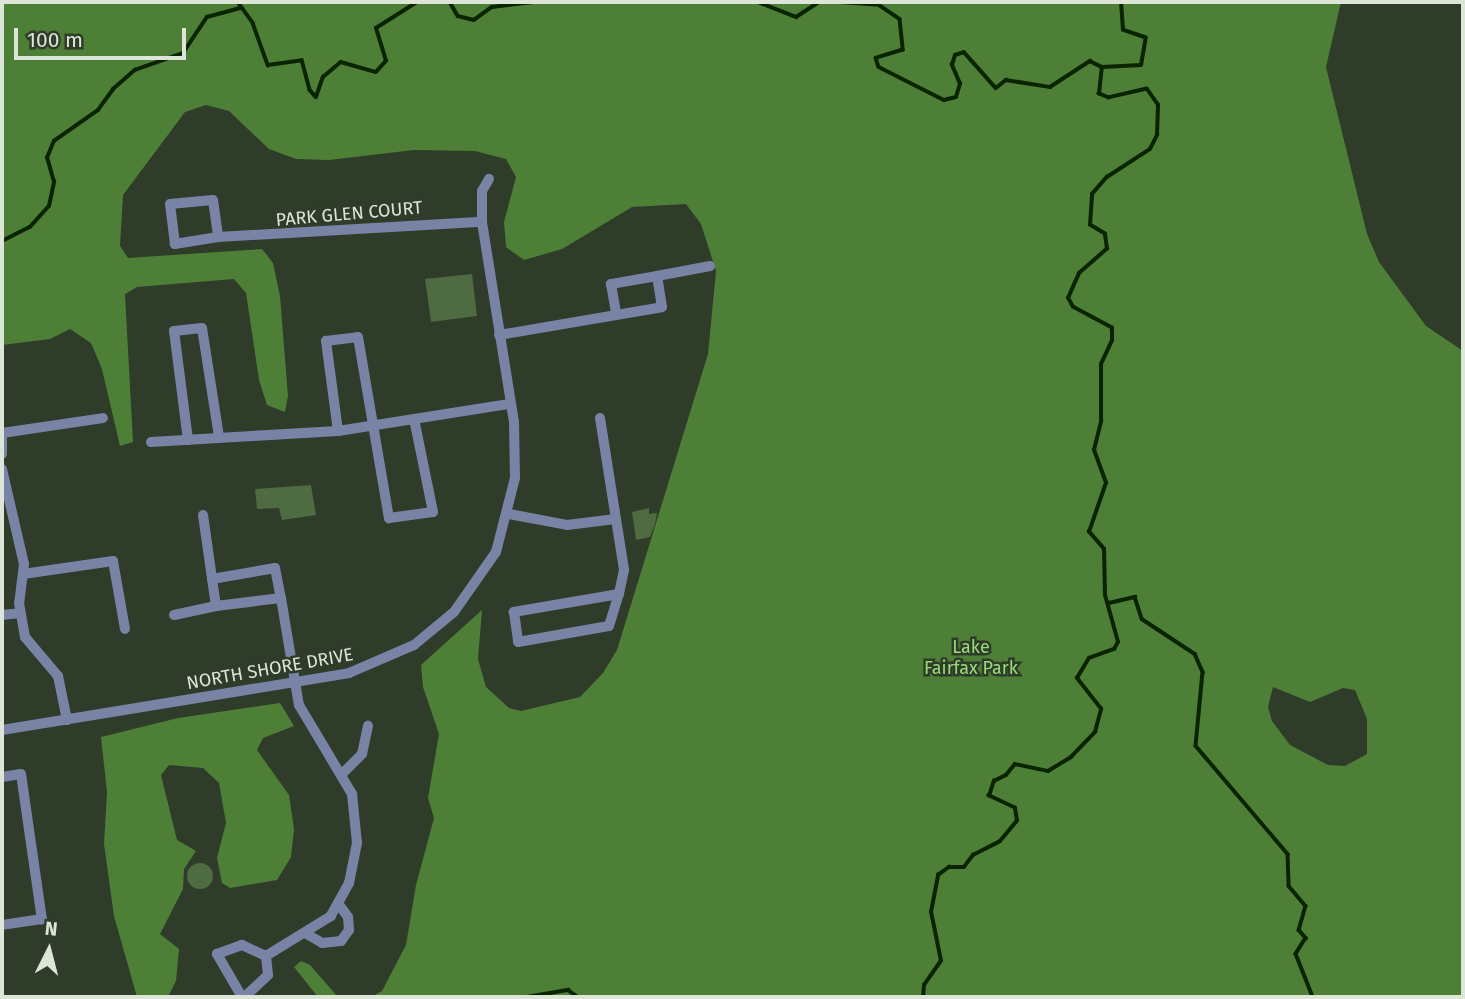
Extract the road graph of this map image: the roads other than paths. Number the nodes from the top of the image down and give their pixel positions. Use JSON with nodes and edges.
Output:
{"nodes":[{"id":1,"x":489,"y":179,"type":"dead end"},
{"id":2,"x":482,"y":222,"type":"junction"},
{"id":3,"x":218,"y":237,"type":"junction"},
{"id":4,"x":710,"y":266,"type":"dead end"},
{"id":5,"x":657,"y":276,"type":"junction"},
{"id":6,"x":616,"y":313,"type":"junction"},
{"id":7,"x":499,"y":335,"type":"junction"},
{"id":8,"x":508,"y":404,"type":"junction"},
{"id":9,"x":103,"y":418,"type":"dead end"},
{"id":10,"x":600,"y":418,"type":"dead end"},
{"id":11,"x":414,"y":419,"type":"junction"},
{"id":12,"x":370,"y":426,"type":"junction"},
{"id":13,"x":338,"y":432,"type":"junction"},
{"id":14,"x":2,"y":435,"type":"edge"},
{"id":15,"x":219,"y":437,"type":"junction"},
{"id":16,"x":188,"y":440,"type":"junction"},
{"id":17,"x":151,"y":442,"type":"dead end"},
{"id":18,"x":2,"y":454,"type":"edge"},
{"id":19,"x":2,"y":470,"type":"edge"},
{"id":20,"x":509,"y":514,"type":"junction"},
{"id":21,"x":203,"y":515,"type":"dead end"},
{"id":22,"x":616,"y":519,"type":"junction"},
{"id":23,"x":23,"y":574,"type":"junction"},
{"id":24,"x":212,"y":579,"type":"junction"},
{"id":25,"x":619,"y":594,"type":"junction"},
{"id":26,"x":281,"y":598,"type":"junction"},
{"id":27,"x":216,"y":606,"type":"junction"},
{"id":28,"x":20,"y":613,"type":"junction"},
{"id":29,"x":2,"y":615,"type":"edge"},
{"id":30,"x":174,"y":615,"type":"dead end"},
{"id":31,"x":125,"y":629,"type":"dead end"},
{"id":32,"x":298,"y":682,"type":"junction"},
{"id":33,"x":67,"y":720,"type":"junction"},
{"id":34,"x":368,"y":726,"type":"dead end"},
{"id":35,"x":2,"y":730,"type":"edge"},
{"id":36,"x":341,"y":775,"type":"junction"},
{"id":37,"x":2,"y":777,"type":"edge"},
{"id":38,"x":338,"y":903,"type":"junction"},
{"id":39,"x":2,"y":925,"type":"edge"},
{"id":40,"x":305,"y":933,"type":"junction"},
{"id":41,"x":266,"y":956,"type":"junction"},
{"id":42,"x":243,"y":997,"type":"edge"}],
"edges":[{"from":1,"to":2,"type":"street","name":"NORTH SHORE DRIVE"},
{"from":2,"to":3,"type":"street","name":"PARK GLEN COURT"},
{"from":2,"to":7,"type":"street","name":"NORTH SHORE DRIVE"},
{"from":3,"to":3,"type":"street","name":"PARK GLEN COURT"},
{"from":4,"to":5,"type":"street"},
{"from":5,"to":6,"type":"street"},
{"from":5,"to":6,"type":"street"},
{"from":6,"to":7,"type":"street"},
{"from":7,"to":8,"type":"street","name":"NORTH SHORE DRIVE"},
{"from":8,"to":11,"type":"street"},
{"from":8,"to":20,"type":"street","name":"NORTH SHORE DRIVE"},
{"from":9,"to":14,"type":"street"},
{"from":10,"to":22,"type":"street"},
{"from":11,"to":12,"type":"street"},
{"from":11,"to":12,"type":"street"},
{"from":12,"to":13,"type":"street"},
{"from":12,"to":13,"type":"street"},
{"from":13,"to":15,"type":"street"},
{"from":14,"to":18,"type":"street"},
{"from":15,"to":16,"type":"street"},
{"from":15,"to":16,"type":"street"},
{"from":16,"to":17,"type":"street"},
{"from":19,"to":23,"type":"street"},
{"from":20,"to":22,"type":"street"},
{"from":20,"to":32,"type":"street","name":"NORTH SHORE DRIVE"},
{"from":21,"to":24,"type":"street"},
{"from":22,"to":25,"type":"street"},
{"from":23,"to":28,"type":"street"},
{"from":23,"to":31,"type":"street"},
{"from":24,"to":26,"type":"street"},
{"from":24,"to":27,"type":"street"},
{"from":25,"to":25,"type":"street"},
{"from":26,"to":27,"type":"street"},
{"from":26,"to":32,"type":"street"},
{"from":27,"to":30,"type":"street"},
{"from":28,"to":29,"type":"street"},
{"from":28,"to":33,"type":"street"},
{"from":32,"to":33,"type":"street","name":"NORTH SHORE DRIVE"},
{"from":32,"to":36,"type":"street"},
{"from":33,"to":35,"type":"street","name":"NORTH SHORE DRIVE"},
{"from":34,"to":36,"type":"street"},
{"from":36,"to":38,"type":"street"},
{"from":37,"to":39,"type":"street"},
{"from":38,"to":40,"type":"street"},
{"from":38,"to":40,"type":"street"},
{"from":40,"to":41,"type":"street"},
{"from":41,"to":42,"type":"street"},
{"from":41,"to":42,"type":"street"}]}
